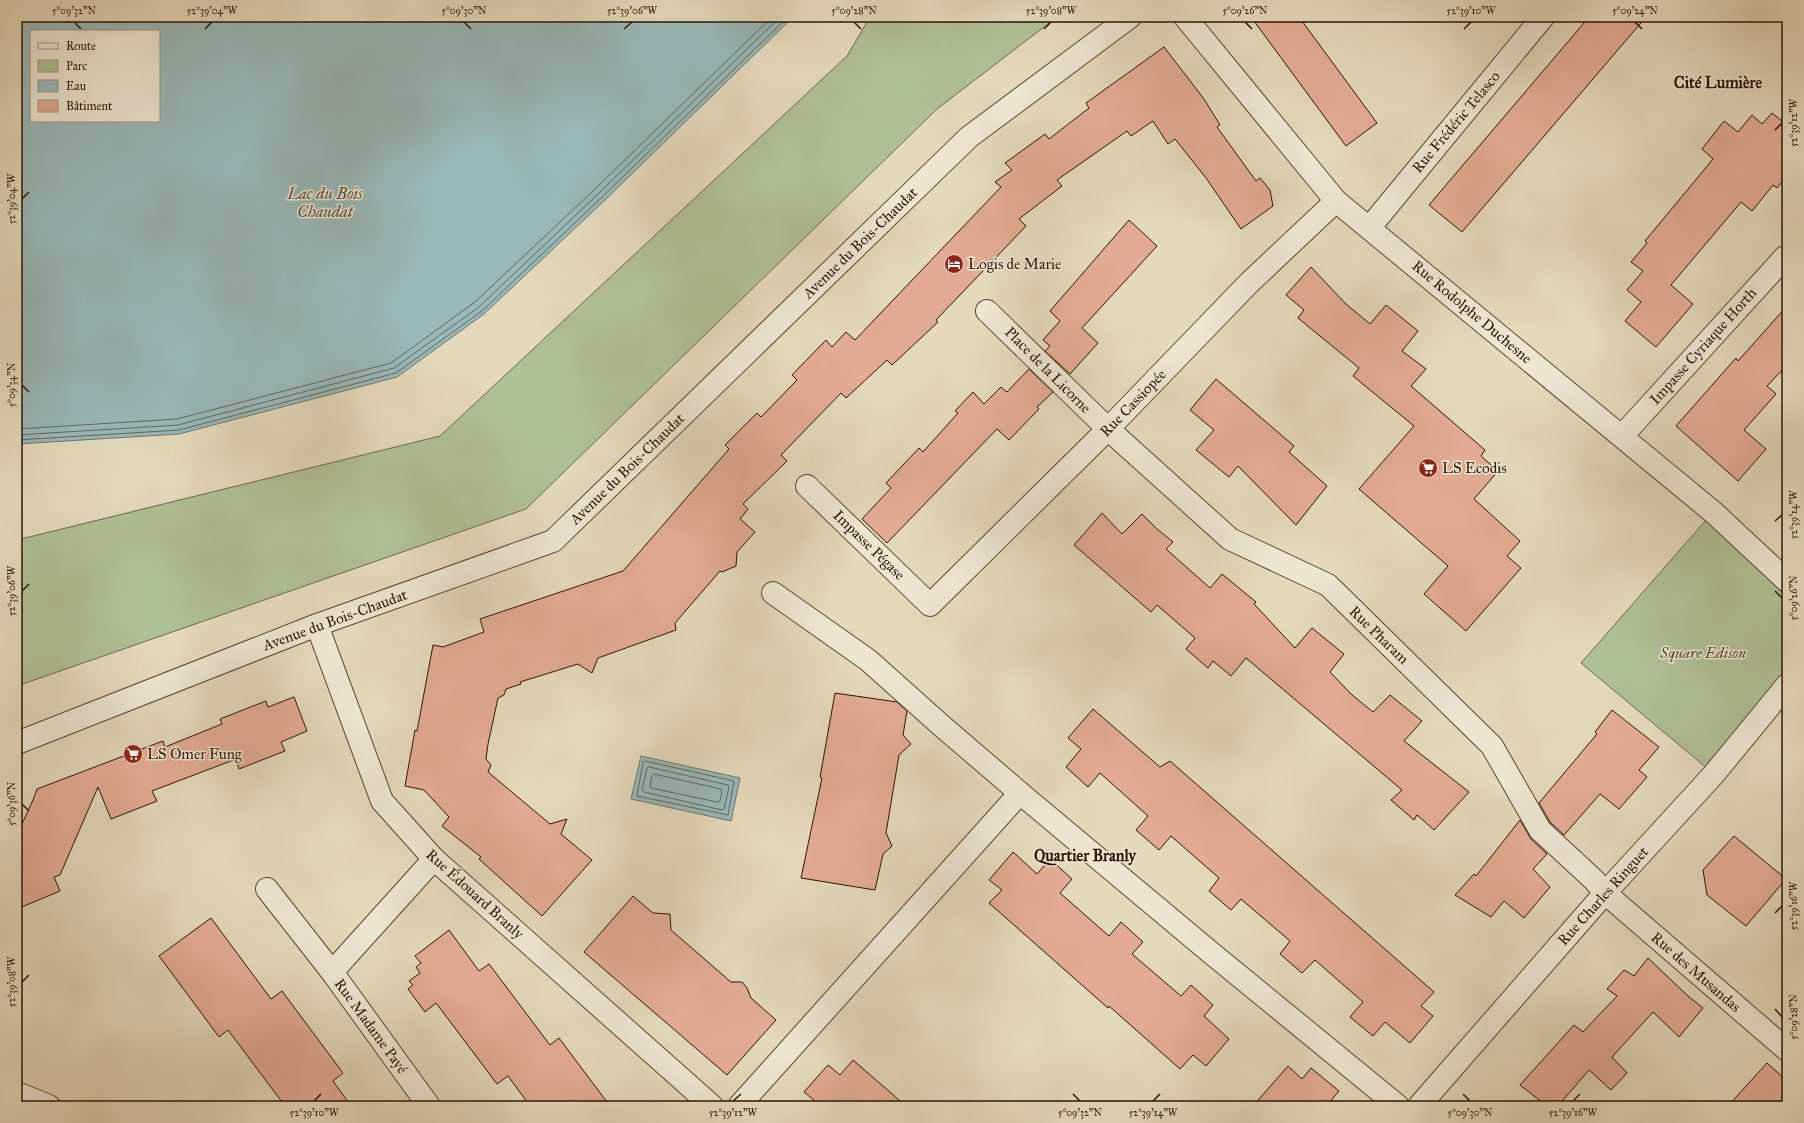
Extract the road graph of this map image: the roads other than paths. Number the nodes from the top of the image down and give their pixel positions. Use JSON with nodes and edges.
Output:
{"nodes":[{"id":1,"x":1130,"y":17,"type":"edge"},
{"id":2,"x":1185,"y":17,"type":"edge"},
{"id":3,"x":1543,"y":17,"type":"edge"},
{"id":4,"x":1336,"y":201,"type":"junction"},
{"id":5,"x":1370,"y":227,"type":"junction"},
{"id":6,"x":1785,"y":256,"type":"dead end"},
{"id":7,"x":988,"y":311,"type":"dead end"},
{"id":8,"x":1108,"y":429,"type":"junction"},
{"id":9,"x":1622,"y":436,"type":"junction"},
{"id":10,"x":807,"y":486,"type":"dead end"},
{"id":11,"x":1787,"y":581,"type":"edge"},
{"id":12,"x":773,"y":593,"type":"dead end"},
{"id":13,"x":930,"y":605,"type":"joint"},
{"id":14,"x":317,"y":625,"type":"junction"},
{"id":15,"x":1787,"y":686,"type":"edge"},
{"id":16,"x":17,"y":743,"type":"edge"},
{"id":17,"x":1020,"y":793,"type":"junction"},
{"id":18,"x":434,"y":859,"type":"junction"},
{"id":19,"x":267,"y":889,"type":"dead end"},
{"id":20,"x":1604,"y":893,"type":"junction"},
{"id":21,"x":332,"y":972,"type":"junction"},
{"id":22,"x":1787,"y":1050,"type":"edge"},
{"id":23,"x":17,"y":1093,"type":"edge"},
{"id":24,"x":49,"y":1106,"type":"edge"},
{"id":25,"x":429,"y":1106,"type":"edge"},
{"id":26,"x":712,"y":1106,"type":"edge"},
{"id":27,"x":739,"y":1106,"type":"edge"},
{"id":28,"x":1398,"y":1106,"type":"edge"},
{"id":29,"x":1419,"y":1106,"type":"edge"}],
"edges":[{"from":1,"to":14,"type":"street","name":"Avenue du Bois-Chaudat"},
{"from":2,"to":4,"type":"street","name":"Rue Rodolphe Duchesne"},
{"from":3,"to":5,"type":"street","name":"Rue Frédéric Telasco"},
{"from":4,"to":5,"type":"street","name":"Rue Rodolphe Duchesne"},
{"from":4,"to":8,"type":"street","name":"Rue Cassiopée"},
{"from":5,"to":9,"type":"street","name":"Rue Rodolphe Duchesne"},
{"from":6,"to":9,"type":"street","name":"Impasse Cyriaque Horth"},
{"from":7,"to":8,"type":"street","name":"Place de la Licorne"},
{"from":8,"to":13,"type":"street","name":"Rue Cassiopée"},
{"from":8,"to":20,"type":"street","name":"Rue Pharam"},
{"from":9,"to":11,"type":"street","name":"Rue Rodolphe Duchesne"},
{"from":10,"to":13,"type":"street","name":"Impasse Pégase"},
{"from":12,"to":17,"type":"street"},
{"from":14,"to":16,"type":"street","name":"Avenue du Bois-Chaudat"},
{"from":14,"to":18,"type":"street","name":"Rue Édouard Branly"},
{"from":15,"to":20,"type":"street","name":"Rue Charles Ringuet"},
{"from":17,"to":27,"type":"street"},
{"from":17,"to":28,"type":"street"},
{"from":18,"to":21,"type":"street","name":"Rue Madame Payé"},
{"from":18,"to":26,"type":"street","name":"Rue Édouard Branly"},
{"from":19,"to":21,"type":"street"},
{"from":20,"to":22,"type":"street","name":"Rue des Musandas"},
{"from":20,"to":29,"type":"street","name":"Rue Charles Ringuet"},
{"from":21,"to":25,"type":"street","name":"Rue Madame Payé"},
{"from":23,"to":24,"type":"street"}]}
